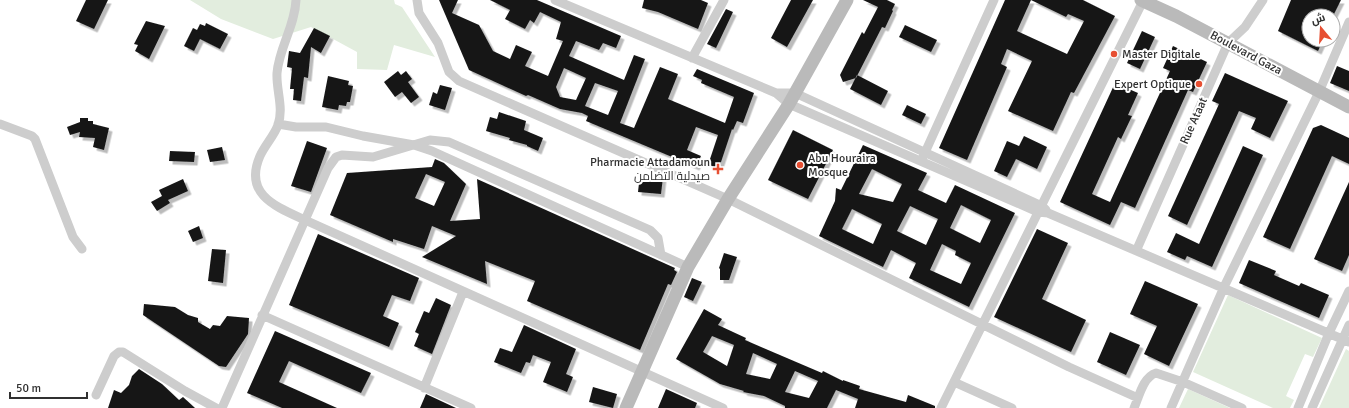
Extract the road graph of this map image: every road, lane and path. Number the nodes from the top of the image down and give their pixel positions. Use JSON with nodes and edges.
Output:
{"nodes":[{"id":1,"x":296,"y":0,"type":"edge"},
{"id":2,"x":417,"y":0,"type":"edge"},
{"id":3,"x":555,"y":0,"type":"edge"},
{"id":4,"x":724,"y":0,"type":"edge"},
{"id":5,"x":847,"y":0,"type":"edge"},
{"id":6,"x":994,"y":0,"type":"edge"},
{"id":7,"x":1142,"y":0,"type":"edge"},
{"id":8,"x":1263,"y":0,"type":"edge"},
{"id":9,"x":1349,"y":22,"type":"edge"},
{"id":10,"x":1228,"y":43,"type":"junction"},
{"id":11,"x":692,"y":58,"type":"junction"},
{"id":12,"x":1319,"y":92,"type":"junction"},
{"id":13,"x":792,"y":99,"type":"junction"},
{"id":14,"x":1349,"y":107,"type":"edge"},
{"id":15,"x":0,"y":124,"type":"edge"},
{"id":16,"x":278,"y":124,"type":"junction"},
{"id":17,"x":414,"y":145,"type":"junction"},
{"id":18,"x":925,"y":152,"type":"junction"},
{"id":19,"x":920,"y":162,"type":"junction"},
{"id":20,"x":728,"y":199,"type":"junction"},
{"id":21,"x":1043,"y":210,"type":"junction"},
{"id":22,"x":305,"y":220,"type":"junction"},
{"id":23,"x":82,"y":249,"type":"dead end"},
{"id":24,"x":1137,"y":249,"type":"junction"},
{"id":25,"x":661,"y":255,"type":"junction"},
{"id":26,"x":688,"y":267,"type":"junction"},
{"id":27,"x":1224,"y":287,"type":"junction"},
{"id":28,"x":1349,"y":291,"type":"edge"},
{"id":29,"x":463,"y":292,"type":"junction"},
{"id":30,"x":262,"y":315,"type":"junction"},
{"id":31,"x":982,"y":324,"type":"junction"},
{"id":32,"x":1349,"y":325,"type":"edge"},
{"id":33,"x":1329,"y":333,"type":"junction"},
{"id":34,"x":1346,"y":340,"type":"edge"},
{"id":35,"x":642,"y":371,"type":"junction"},
{"id":36,"x":954,"y":382,"type":"junction"},
{"id":37,"x":1183,"y":382,"type":"junction"},
{"id":38,"x":424,"y":388,"type":"junction"},
{"id":39,"x":96,"y":395,"type":"dead end"},
{"id":40,"x":1138,"y":398,"type":"junction"},
{"id":41,"x":216,"y":408,"type":"edge"},
{"id":42,"x":222,"y":408,"type":"edge"},
{"id":43,"x":471,"y":408,"type":"edge"},
{"id":44,"x":626,"y":408,"type":"edge"},
{"id":45,"x":723,"y":408,"type":"edge"},
{"id":46,"x":940,"y":408,"type":"edge"},
{"id":47,"x":1012,"y":408,"type":"edge"},
{"id":48,"x":1134,"y":408,"type":"edge"},
{"id":49,"x":1171,"y":408,"type":"edge"},
{"id":50,"x":1242,"y":408,"type":"edge"},
{"id":51,"x":1298,"y":408,"type":"edge"},
{"id":52,"x":1312,"y":408,"type":"edge"}],
"edges":[{"from":1,"to":16,"type":"street"},
{"from":2,"to":20,"type":"street"},
{"from":3,"to":11,"type":"street"},
{"from":4,"to":11,"type":"street"},
{"from":5,"to":13,"type":"street"},
{"from":6,"to":18,"type":"street"},
{"from":7,"to":10,"type":"street","name":"Boulevard Gaza"},
{"from":7,"to":21,"type":"street"},
{"from":8,"to":10,"type":"street","name":"Rue Ataat"},
{"from":9,"to":12,"type":"street"},
{"from":10,"to":12,"type":"street","name":"Boulevard Gaza"},
{"from":10,"to":24,"type":"street","name":"Rue Ataat"},
{"from":11,"to":13,"type":"street"},
{"from":12,"to":14,"type":"street","name":"Boulevard Gaza"},
{"from":12,"to":27,"type":"street"},
{"from":13,"to":18,"type":"street"},
{"from":13,"to":19,"type":"street"},
{"from":13,"to":20,"type":"street"},
{"from":15,"to":23,"type":"street"},
{"from":16,"to":17,"type":"street"},
{"from":16,"to":22,"type":"street"},
{"from":17,"to":22,"type":"street"},
{"from":17,"to":25,"type":"street"},
{"from":17,"to":25,"type":"street"},
{"from":18,"to":19,"type":"street"},
{"from":18,"to":21,"type":"street"},
{"from":19,"to":21,"type":"street"},
{"from":20,"to":26,"type":"street"},
{"from":20,"to":31,"type":"street"},
{"from":21,"to":24,"type":"street"},
{"from":21,"to":31,"type":"street"},
{"from":22,"to":29,"type":"street"},
{"from":22,"to":30,"type":"street"},
{"from":24,"to":27,"type":"street"},
{"from":25,"to":26,"type":"street"},
{"from":26,"to":35,"type":"street"},
{"from":27,"to":33,"type":"street"},
{"from":27,"to":37,"type":"street"},
{"from":28,"to":33,"type":"street"},
{"from":29,"to":35,"type":"street"},
{"from":29,"to":38,"type":"street"},
{"from":30,"to":38,"type":"street"},
{"from":30,"to":42,"type":"street"},
{"from":31,"to":36,"type":"street"},
{"from":31,"to":40,"type":"street"},
{"from":32,"to":34,"type":"street"},
{"from":33,"to":34,"type":"street"},
{"from":33,"to":51,"type":"street"},
{"from":34,"to":52,"type":"street"},
{"from":35,"to":44,"type":"street"},
{"from":35,"to":45,"type":"street"},
{"from":36,"to":46,"type":"street"},
{"from":36,"to":47,"type":"street"},
{"from":37,"to":40,"type":"street"},
{"from":37,"to":49,"type":"street"},
{"from":37,"to":50,"type":"street"},
{"from":38,"to":43,"type":"street"},
{"from":39,"to":41,"type":"street"},
{"from":40,"to":48,"type":"street"}]}
